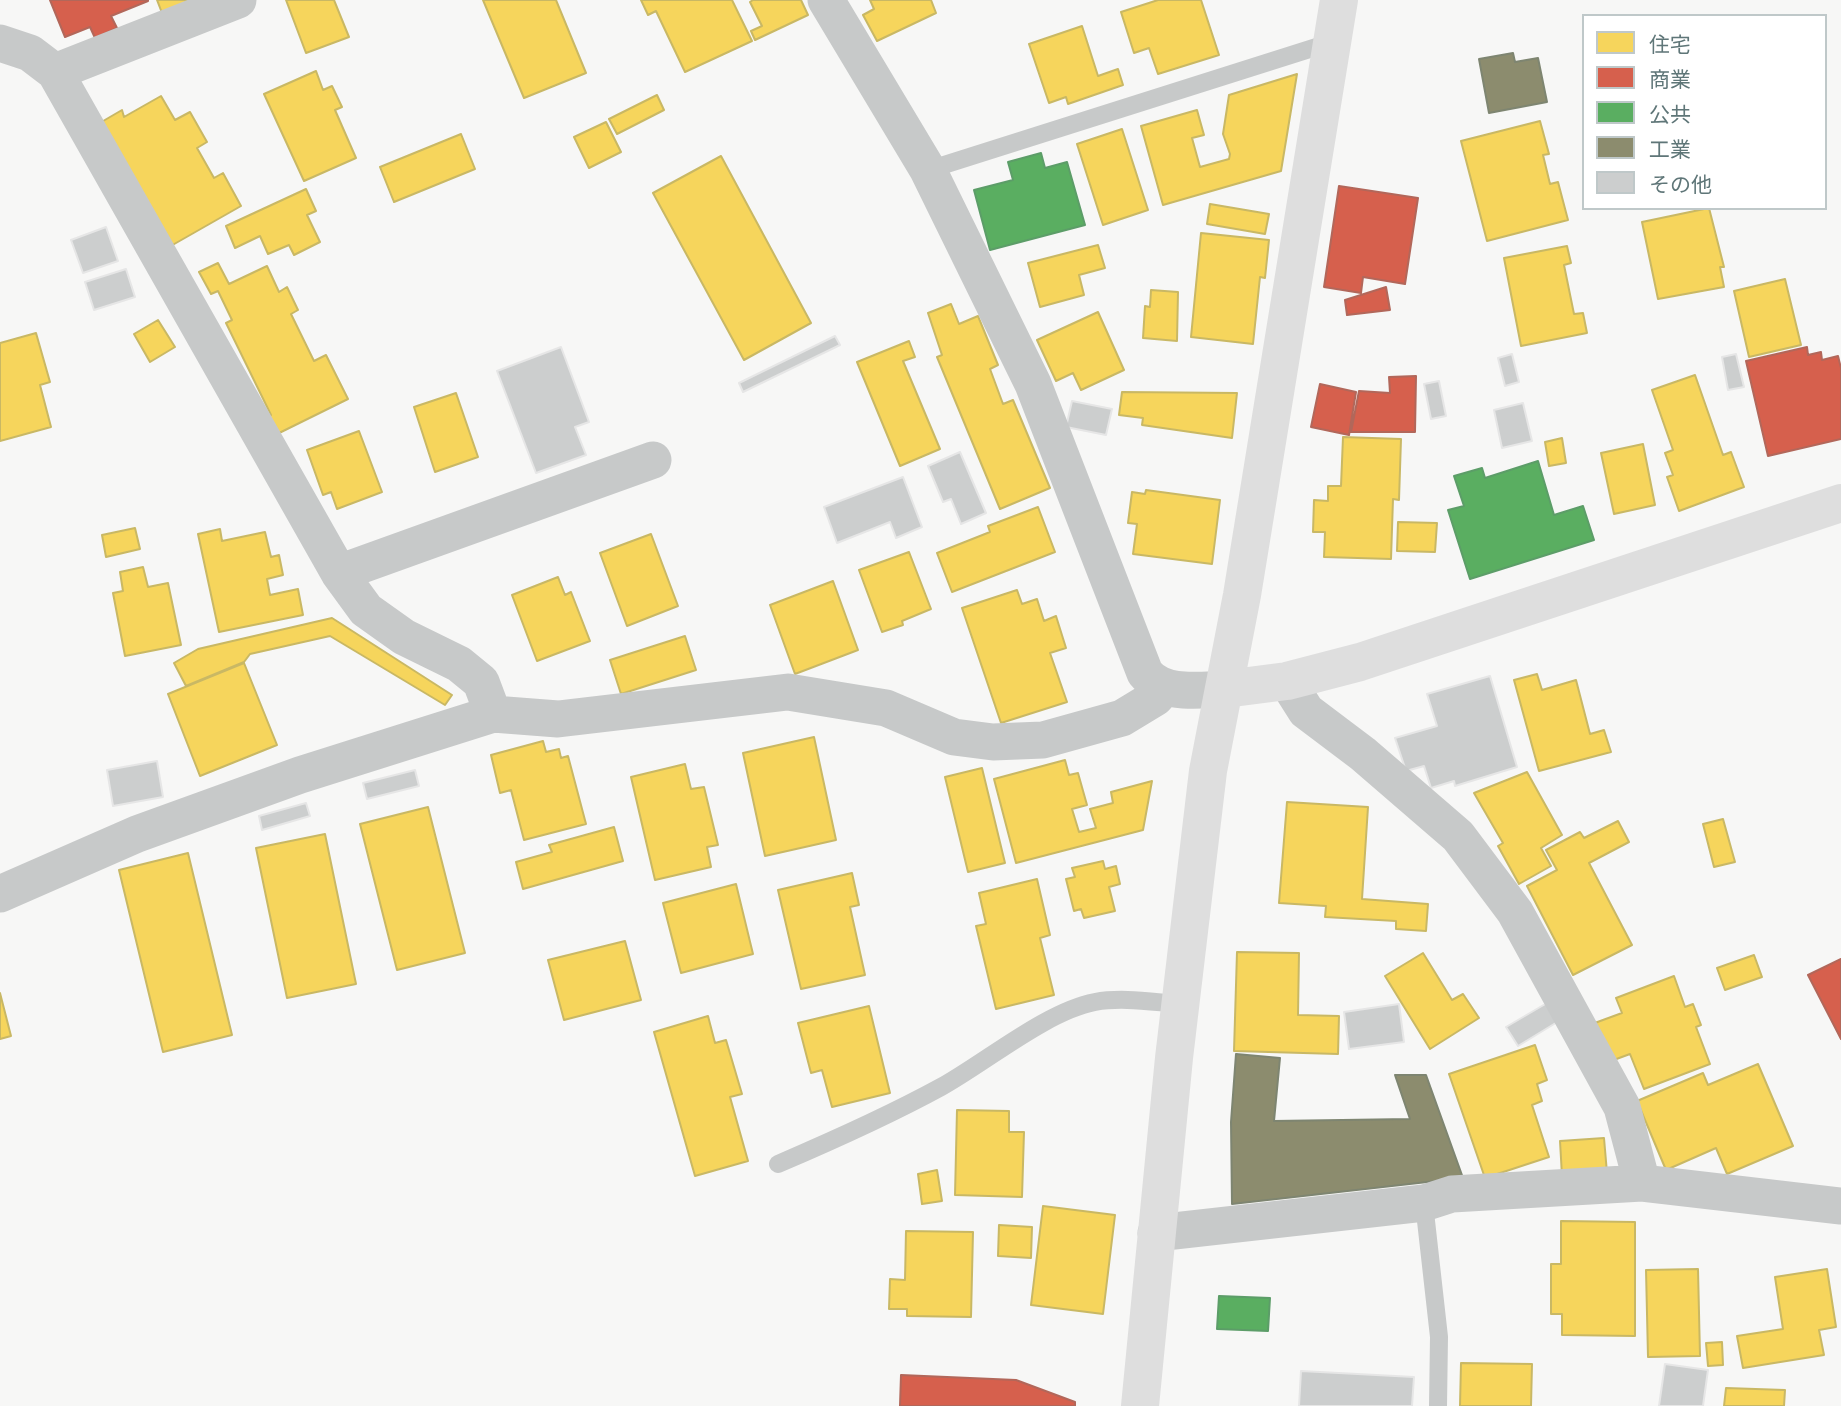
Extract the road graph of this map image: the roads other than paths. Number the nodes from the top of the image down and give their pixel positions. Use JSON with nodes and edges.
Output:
{"nodes":[{"id":1,"x":238,"y":0,"type":"edge"},
{"id":2,"x":827,"y":0,"type":"edge"},
{"id":3,"x":1339,"y":0,"type":"edge"},
{"id":4,"x":1333,"y":42,"type":"junction"},
{"id":5,"x":0,"y":43,"type":"edge"},
{"id":6,"x":55,"y":72,"type":"junction"},
{"id":7,"x":928,"y":170,"type":"junction"},
{"id":8,"x":653,"y":460,"type":"dead end"},
{"id":9,"x":1841,"y":503,"type":"edge"},
{"id":10,"x":339,"y":573,"type":"junction"},
{"id":11,"x":1287,"y":681,"type":"junction"},
{"id":12,"x":1165,"y":687,"type":"junction"},
{"id":13,"x":1225,"y":689,"type":"junction"},
{"id":14,"x":493,"y":714,"type":"junction"},
{"id":15,"x":0,"y":894,"type":"edge"},
{"id":16,"x":1180,"y":1004,"type":"junction"},
{"id":17,"x":778,"y":1164,"type":"dead end"},
{"id":18,"x":1642,"y":1183,"type":"junction"},
{"id":19,"x":1424,"y":1203,"type":"junction"},
{"id":20,"x":1841,"y":1206,"type":"edge"},
{"id":21,"x":1156,"y":1233,"type":"junction"},
{"id":22,"x":1140,"y":1406,"type":"edge"},
{"id":23,"x":1438,"y":1406,"type":"edge"}],
"edges":[{"from":1,"to":6,"type":"street"},
{"from":2,"to":7,"type":"street"},
{"from":3,"to":4,"type":"street"},
{"from":4,"to":7,"type":"lane"},
{"from":4,"to":13,"type":"street"},
{"from":5,"to":6,"type":"street"},
{"from":6,"to":10,"type":"street"},
{"from":7,"to":12,"type":"street"},
{"from":8,"to":10,"type":"street"},
{"from":9,"to":11,"type":"street"},
{"from":10,"to":14,"type":"street"},
{"from":11,"to":13,"type":"street"},
{"from":11,"to":18,"type":"street"},
{"from":12,"to":13,"type":"street"},
{"from":12,"to":14,"type":"street"},
{"from":13,"to":16,"type":"street"},
{"from":14,"to":15,"type":"street"},
{"from":16,"to":17,"type":"lane"},
{"from":16,"to":21,"type":"street"},
{"from":18,"to":19,"type":"street"},
{"from":18,"to":20,"type":"street"},
{"from":19,"to":21,"type":"street"},
{"from":19,"to":23,"type":"lane"},
{"from":21,"to":22,"type":"street"}]}
